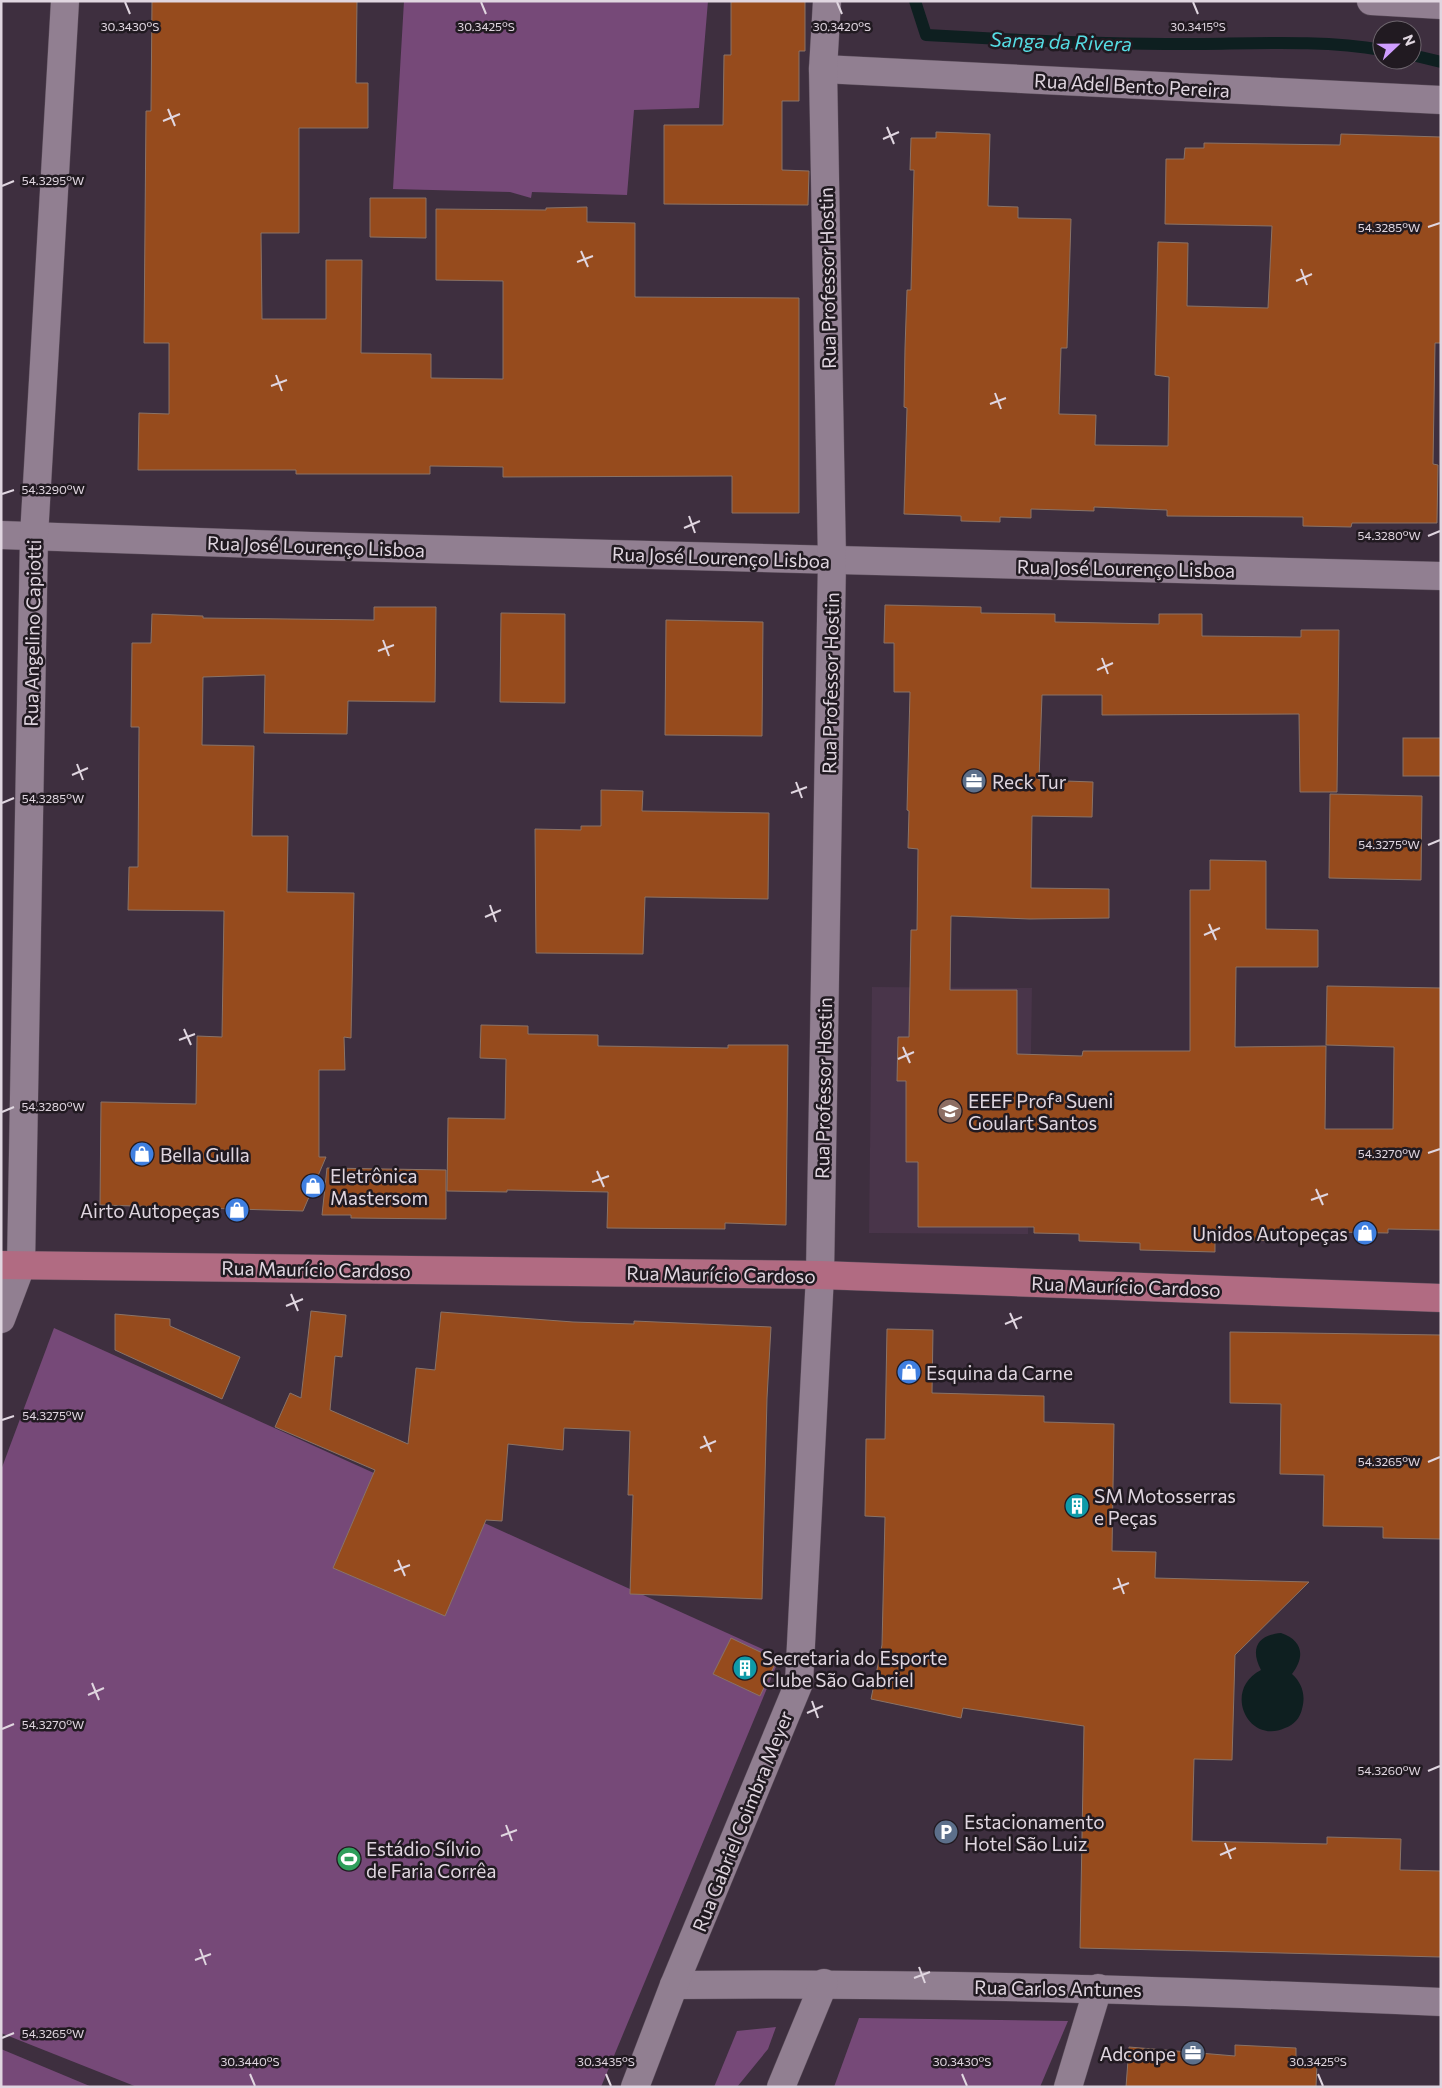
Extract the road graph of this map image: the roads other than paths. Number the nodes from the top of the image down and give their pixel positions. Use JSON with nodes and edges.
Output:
{"nodes":[{"id":1,"x":65,"y":1,"type":"edge"},
{"id":2,"x":827,"y":1,"type":"edge"},
{"id":3,"x":1371,"y":1,"type":"edge"},
{"id":4,"x":1441,"y":5,"type":"edge"},
{"id":5,"x":823,"y":69,"type":"junction"},
{"id":6,"x":1441,"y":100,"type":"edge"},
{"id":7,"x":1,"y":535,"type":"edge"},
{"id":8,"x":34,"y":536,"type":"junction"},
{"id":9,"x":832,"y":560,"type":"junction"},
{"id":10,"x":1441,"y":576,"type":"edge"},
{"id":11,"x":11,"y":1265,"type":"edge"},
{"id":12,"x":820,"y":1275,"type":"junction"},
{"id":13,"x":1441,"y":1298,"type":"edge"},
{"id":14,"x":1,"y":1319,"type":"edge"},
{"id":15,"x":824,"y":1983,"type":"junction"},
{"id":16,"x":674,"y":1985,"type":"junction"},
{"id":17,"x":1098,"y":1988,"type":"junction"},
{"id":18,"x":1441,"y":2002,"type":"edge"},
{"id":19,"x":635,"y":2087,"type":"edge"},
{"id":20,"x":781,"y":2087,"type":"edge"},
{"id":21,"x":1068,"y":2087,"type":"edge"}],
"edges":[{"from":1,"to":8,"type":"street","name":"Rua Angelino Capiotti"},
{"from":2,"to":5,"type":"street","name":"Rua Professor Hostin"},
{"from":3,"to":4,"type":"street"},
{"from":5,"to":6,"type":"street","name":"Rua Adel Bento Pereira"},
{"from":5,"to":9,"type":"street","name":"Rua Professor Hostin"},
{"from":7,"to":8,"type":"street","name":"Rua José Lourenço Lisboa"},
{"from":8,"to":9,"type":"street","name":"Rua José Lourenço Lisboa"},
{"from":8,"to":11,"type":"street","name":"Rua Angelino Capiotti"},
{"from":9,"to":10,"type":"street","name":"Rua José Lourenço Lisboa"},
{"from":9,"to":12,"type":"street","name":"Rua Professor Hostin"},
{"from":11,"to":12,"type":"main road","name":"Rua Maurício Cardoso"},
{"from":11,"to":14,"type":"street","name":"Rua Angelino Capiotti"},
{"from":12,"to":13,"type":"main road","name":"Rua Maurício Cardoso"},
{"from":12,"to":16,"type":"street","name":"Rua Gabriel Coimbra Meyer"},
{"from":15,"to":16,"type":"street","name":"Rua Carlos Antunes"},
{"from":15,"to":17,"type":"street","name":"Rua Carlos Antunes"},
{"from":15,"to":20,"type":"street"},
{"from":16,"to":19,"type":"street","name":"Rua Gabriel Coimbra Meyer"},
{"from":17,"to":18,"type":"street","name":"Rua Carlos Antunes"},
{"from":17,"to":21,"type":"street"}]}
